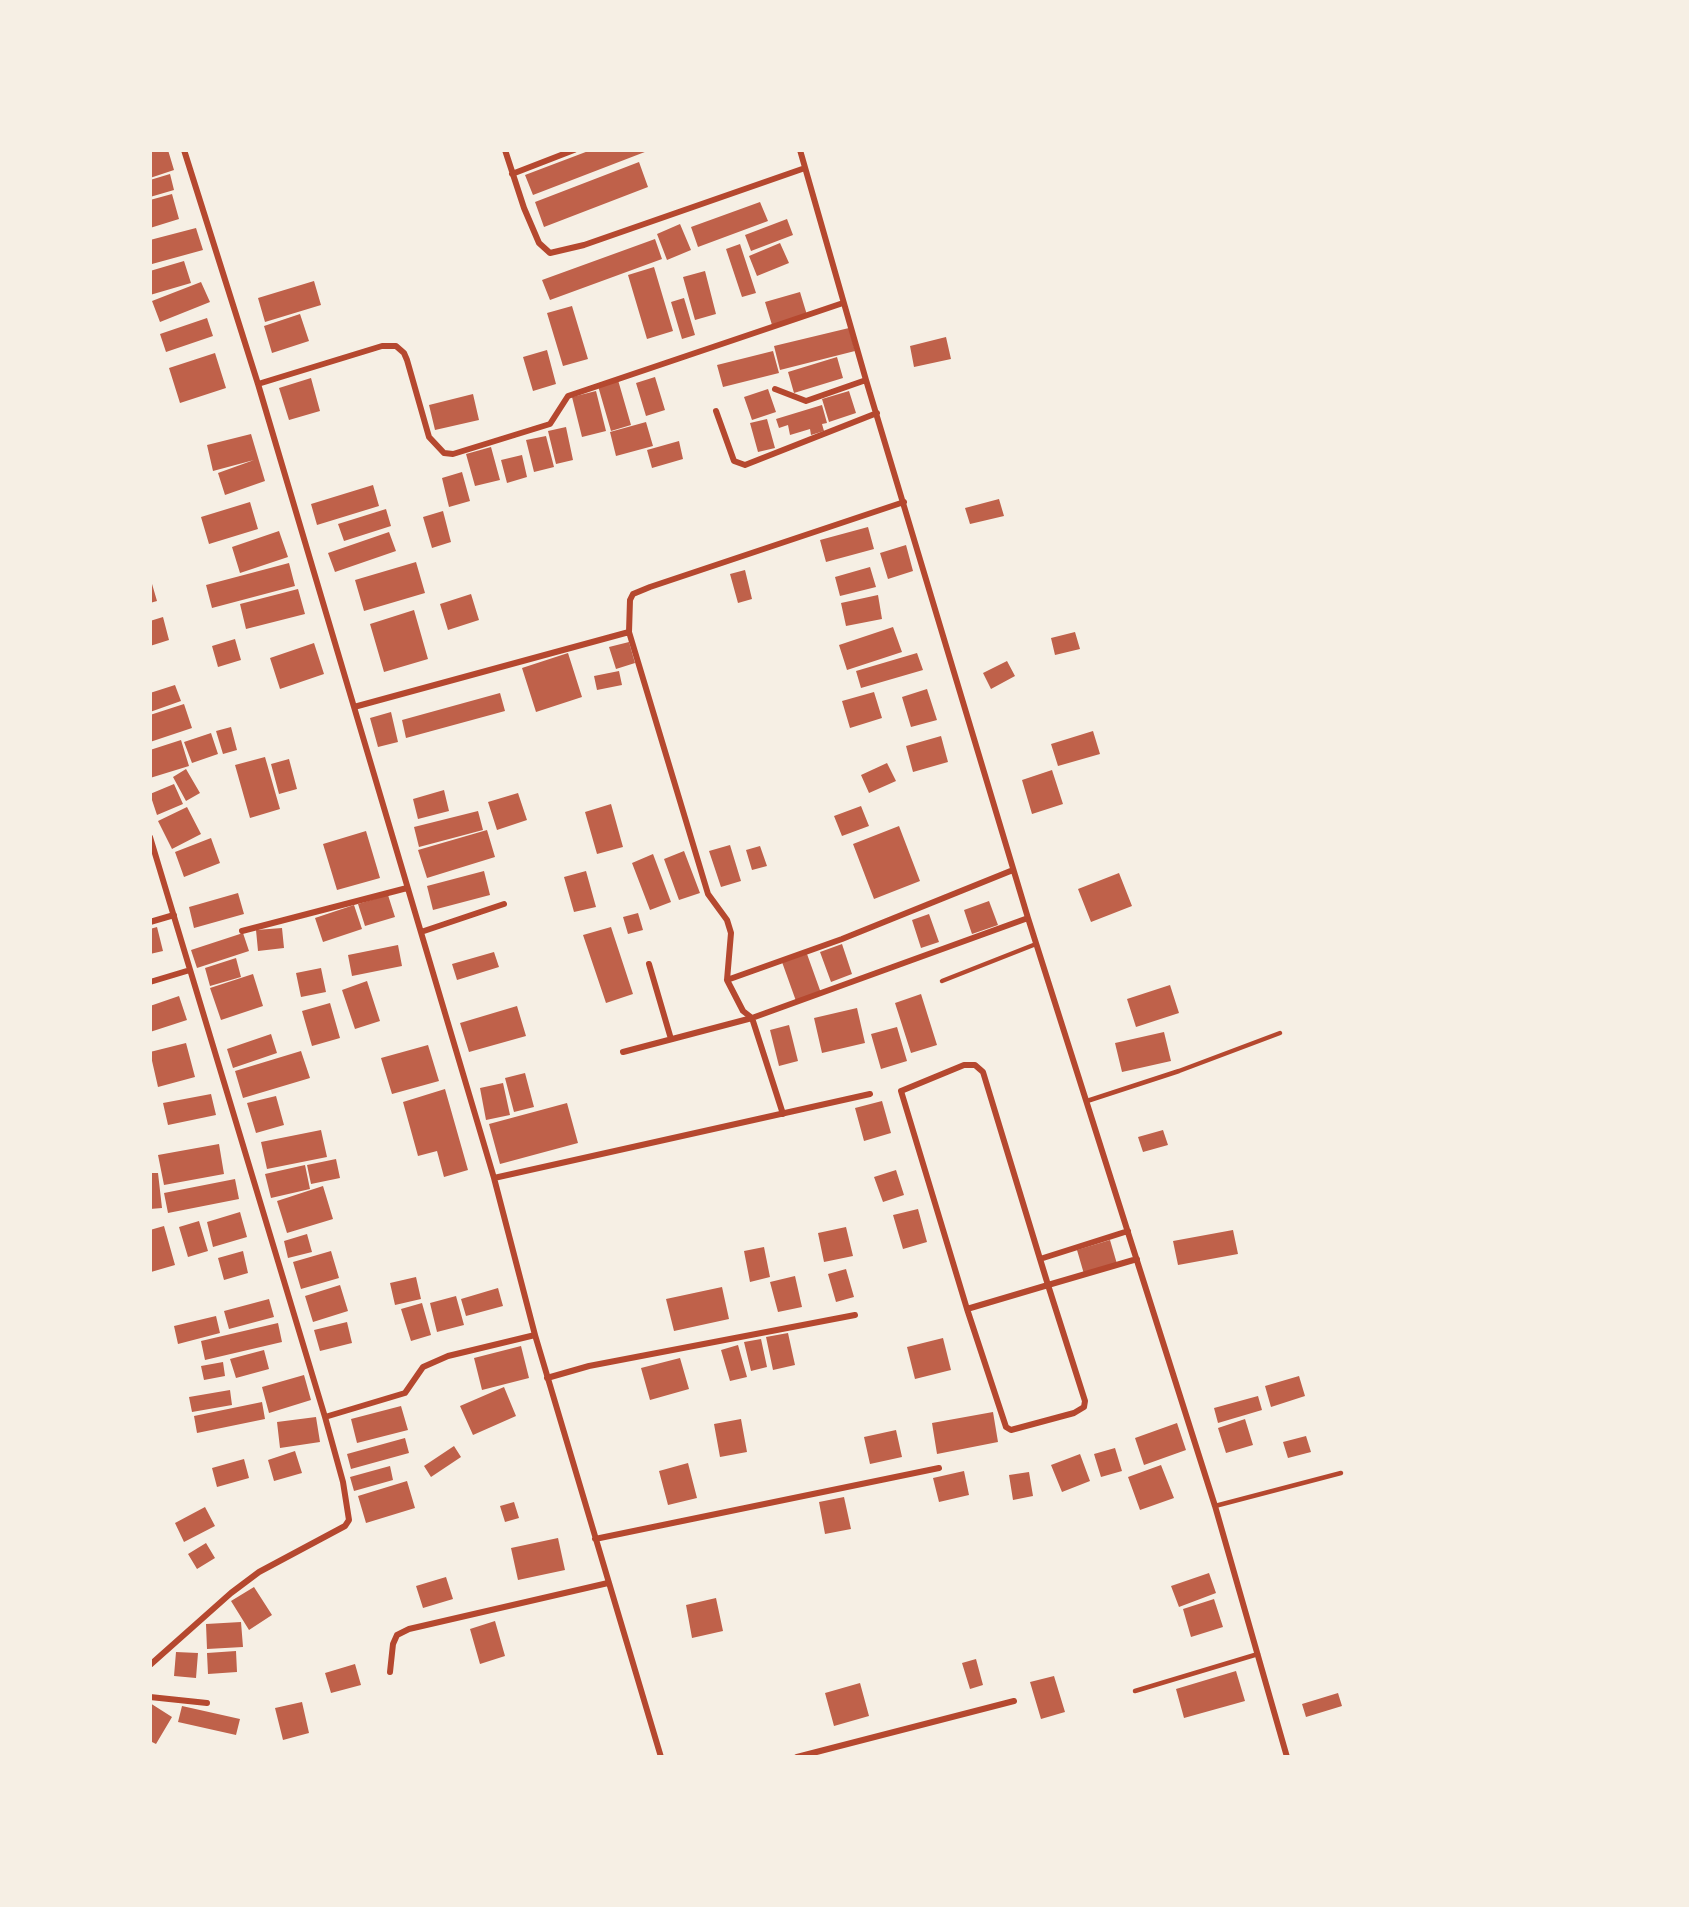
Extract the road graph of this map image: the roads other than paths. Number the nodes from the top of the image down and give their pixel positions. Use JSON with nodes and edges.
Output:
{"nodes":[{"id":1,"x":185,"y":150,"type":"edge"},
{"id":2,"x":505,"y":150,"type":"edge"},
{"id":3,"x":574,"y":150,"type":"edge"},
{"id":4,"x":800,"y":150,"type":"edge"},
{"id":5,"x":805,"y":168,"type":"junction"},
{"id":6,"x":512,"y":174,"type":"junction"},
{"id":7,"x":843,"y":303,"type":"junction"},
{"id":8,"x":866,"y":380,"type":"junction"},
{"id":9,"x":258,"y":384,"type":"junction"},
{"id":10,"x":775,"y":389,"type":"dead end"},
{"id":11,"x":716,"y":411,"type":"dead end"},
{"id":12,"x":877,"y":413,"type":"junction"},
{"id":13,"x":904,"y":502,"type":"junction"},
{"id":14,"x":629,"y":632,"type":"junction"},
{"id":15,"x":354,"y":707,"type":"junction"},
{"id":16,"x":150,"y":837,"type":"edge"},
{"id":17,"x":1013,"y":870,"type":"junction"},
{"id":18,"x":407,"y":888,"type":"junction"},
{"id":19,"x":504,"y":904,"type":"dead end"},
{"id":20,"x":174,"y":915,"type":"junction"},
{"id":21,"x":1028,"y":918,"type":"junction"},
{"id":22,"x":150,"y":922,"type":"edge"},
{"id":23,"x":242,"y":931,"type":"dead end"},
{"id":24,"x":421,"y":932,"type":"junction"},
{"id":25,"x":1036,"y":944,"type":"junction"},
{"id":26,"x":649,"y":964,"type":"dead end"},
{"id":27,"x":190,"y":970,"type":"junction"},
{"id":28,"x":727,"y":980,"type":"junction"},
{"id":29,"x":942,"y":981,"type":"dead end"},
{"id":30,"x":150,"y":982,"type":"edge"},
{"id":31,"x":752,"y":1018,"type":"junction"},
{"id":32,"x":1280,"y":1033,"type":"dead end"},
{"id":33,"x":671,"y":1039,"type":"junction"},
{"id":34,"x":622,"y":1052,"type":"dead end"},
{"id":35,"x":870,"y":1094,"type":"dead end"},
{"id":36,"x":1087,"y":1101,"type":"junction"},
{"id":37,"x":783,"y":1114,"type":"junction"},
{"id":38,"x":494,"y":1178,"type":"junction"},
{"id":39,"x":1128,"y":1231,"type":"junction"},
{"id":40,"x":1040,"y":1259,"type":"junction"},
{"id":41,"x":1137,"y":1259,"type":"junction"},
{"id":42,"x":1048,"y":1285,"type":"junction"},
{"id":43,"x":967,"y":1309,"type":"junction"},
{"id":44,"x":855,"y":1315,"type":"dead end"},
{"id":45,"x":535,"y":1335,"type":"junction"},
{"id":46,"x":547,"y":1378,"type":"junction"},
{"id":47,"x":325,"y":1417,"type":"junction"},
{"id":48,"x":939,"y":1468,"type":"dead end"},
{"id":49,"x":1341,"y":1473,"type":"dead end"},
{"id":50,"x":1215,"y":1506,"type":"junction"},
{"id":51,"x":595,"y":1539,"type":"junction"},
{"id":52,"x":608,"y":1582,"type":"junction"},
{"id":53,"x":1258,"y":1654,"type":"junction"},
{"id":54,"x":150,"y":1665,"type":"edge"},
{"id":55,"x":390,"y":1672,"type":"dead end"},
{"id":56,"x":1135,"y":1691,"type":"dead end"},
{"id":57,"x":150,"y":1697,"type":"edge"},
{"id":58,"x":1014,"y":1701,"type":"dead end"},
{"id":59,"x":207,"y":1703,"type":"dead end"},
{"id":60,"x":661,"y":1757,"type":"edge"},
{"id":61,"x":797,"y":1757,"type":"edge"},
{"id":62,"x":1287,"y":1757,"type":"edge"}],
"edges":[{"from":1,"to":9,"type":"street"},
{"from":2,"to":6,"type":"street"},
{"from":3,"to":6,"type":"street"},
{"from":4,"to":5,"type":"street"},
{"from":5,"to":6,"type":"street"},
{"from":5,"to":7,"type":"street"},
{"from":7,"to":8,"type":"street"},
{"from":7,"to":9,"type":"street"},
{"from":8,"to":10,"type":"street"},
{"from":8,"to":12,"type":"street"},
{"from":9,"to":15,"type":"street"},
{"from":11,"to":12,"type":"street"},
{"from":12,"to":13,"type":"street"},
{"from":13,"to":14,"type":"street"},
{"from":13,"to":17,"type":"street"},
{"from":14,"to":15,"type":"street"},
{"from":14,"to":28,"type":"street"},
{"from":15,"to":18,"type":"street"},
{"from":16,"to":20,"type":"street"},
{"from":17,"to":21,"type":"street"},
{"from":17,"to":28,"type":"street"},
{"from":18,"to":23,"type":"street"},
{"from":18,"to":24,"type":"street"},
{"from":19,"to":24,"type":"street"},
{"from":20,"to":22,"type":"street"},
{"from":20,"to":27,"type":"street"},
{"from":21,"to":25,"type":"street"},
{"from":21,"to":31,"type":"street"},
{"from":24,"to":38,"type":"street"},
{"from":25,"to":29,"type":"lane"},
{"from":25,"to":36,"type":"street"},
{"from":26,"to":33,"type":"street"},
{"from":27,"to":30,"type":"street"},
{"from":27,"to":47,"type":"street"},
{"from":28,"to":31,"type":"street"},
{"from":31,"to":33,"type":"street"},
{"from":31,"to":37,"type":"street"},
{"from":32,"to":36,"type":"lane"},
{"from":33,"to":34,"type":"street"},
{"from":35,"to":37,"type":"street"},
{"from":36,"to":39,"type":"street"},
{"from":37,"to":38,"type":"street"},
{"from":38,"to":45,"type":"street"},
{"from":39,"to":40,"type":"street"},
{"from":39,"to":41,"type":"street"},
{"from":40,"to":42,"type":"street"},
{"from":40,"to":43,"type":"street"},
{"from":41,"to":42,"type":"street"},
{"from":41,"to":50,"type":"street"},
{"from":42,"to":43,"type":"street"},
{"from":42,"to":43,"type":"street"},
{"from":44,"to":46,"type":"street"},
{"from":45,"to":46,"type":"street"},
{"from":45,"to":47,"type":"street"},
{"from":46,"to":51,"type":"street"},
{"from":47,"to":54,"type":"street"},
{"from":48,"to":51,"type":"street"},
{"from":49,"to":50,"type":"lane"},
{"from":50,"to":53,"type":"street"},
{"from":51,"to":52,"type":"street"},
{"from":52,"to":55,"type":"street"},
{"from":52,"to":60,"type":"street"},
{"from":53,"to":56,"type":"lane"},
{"from":53,"to":62,"type":"street"},
{"from":57,"to":59,"type":"street"},
{"from":58,"to":61,"type":"street"}]}
